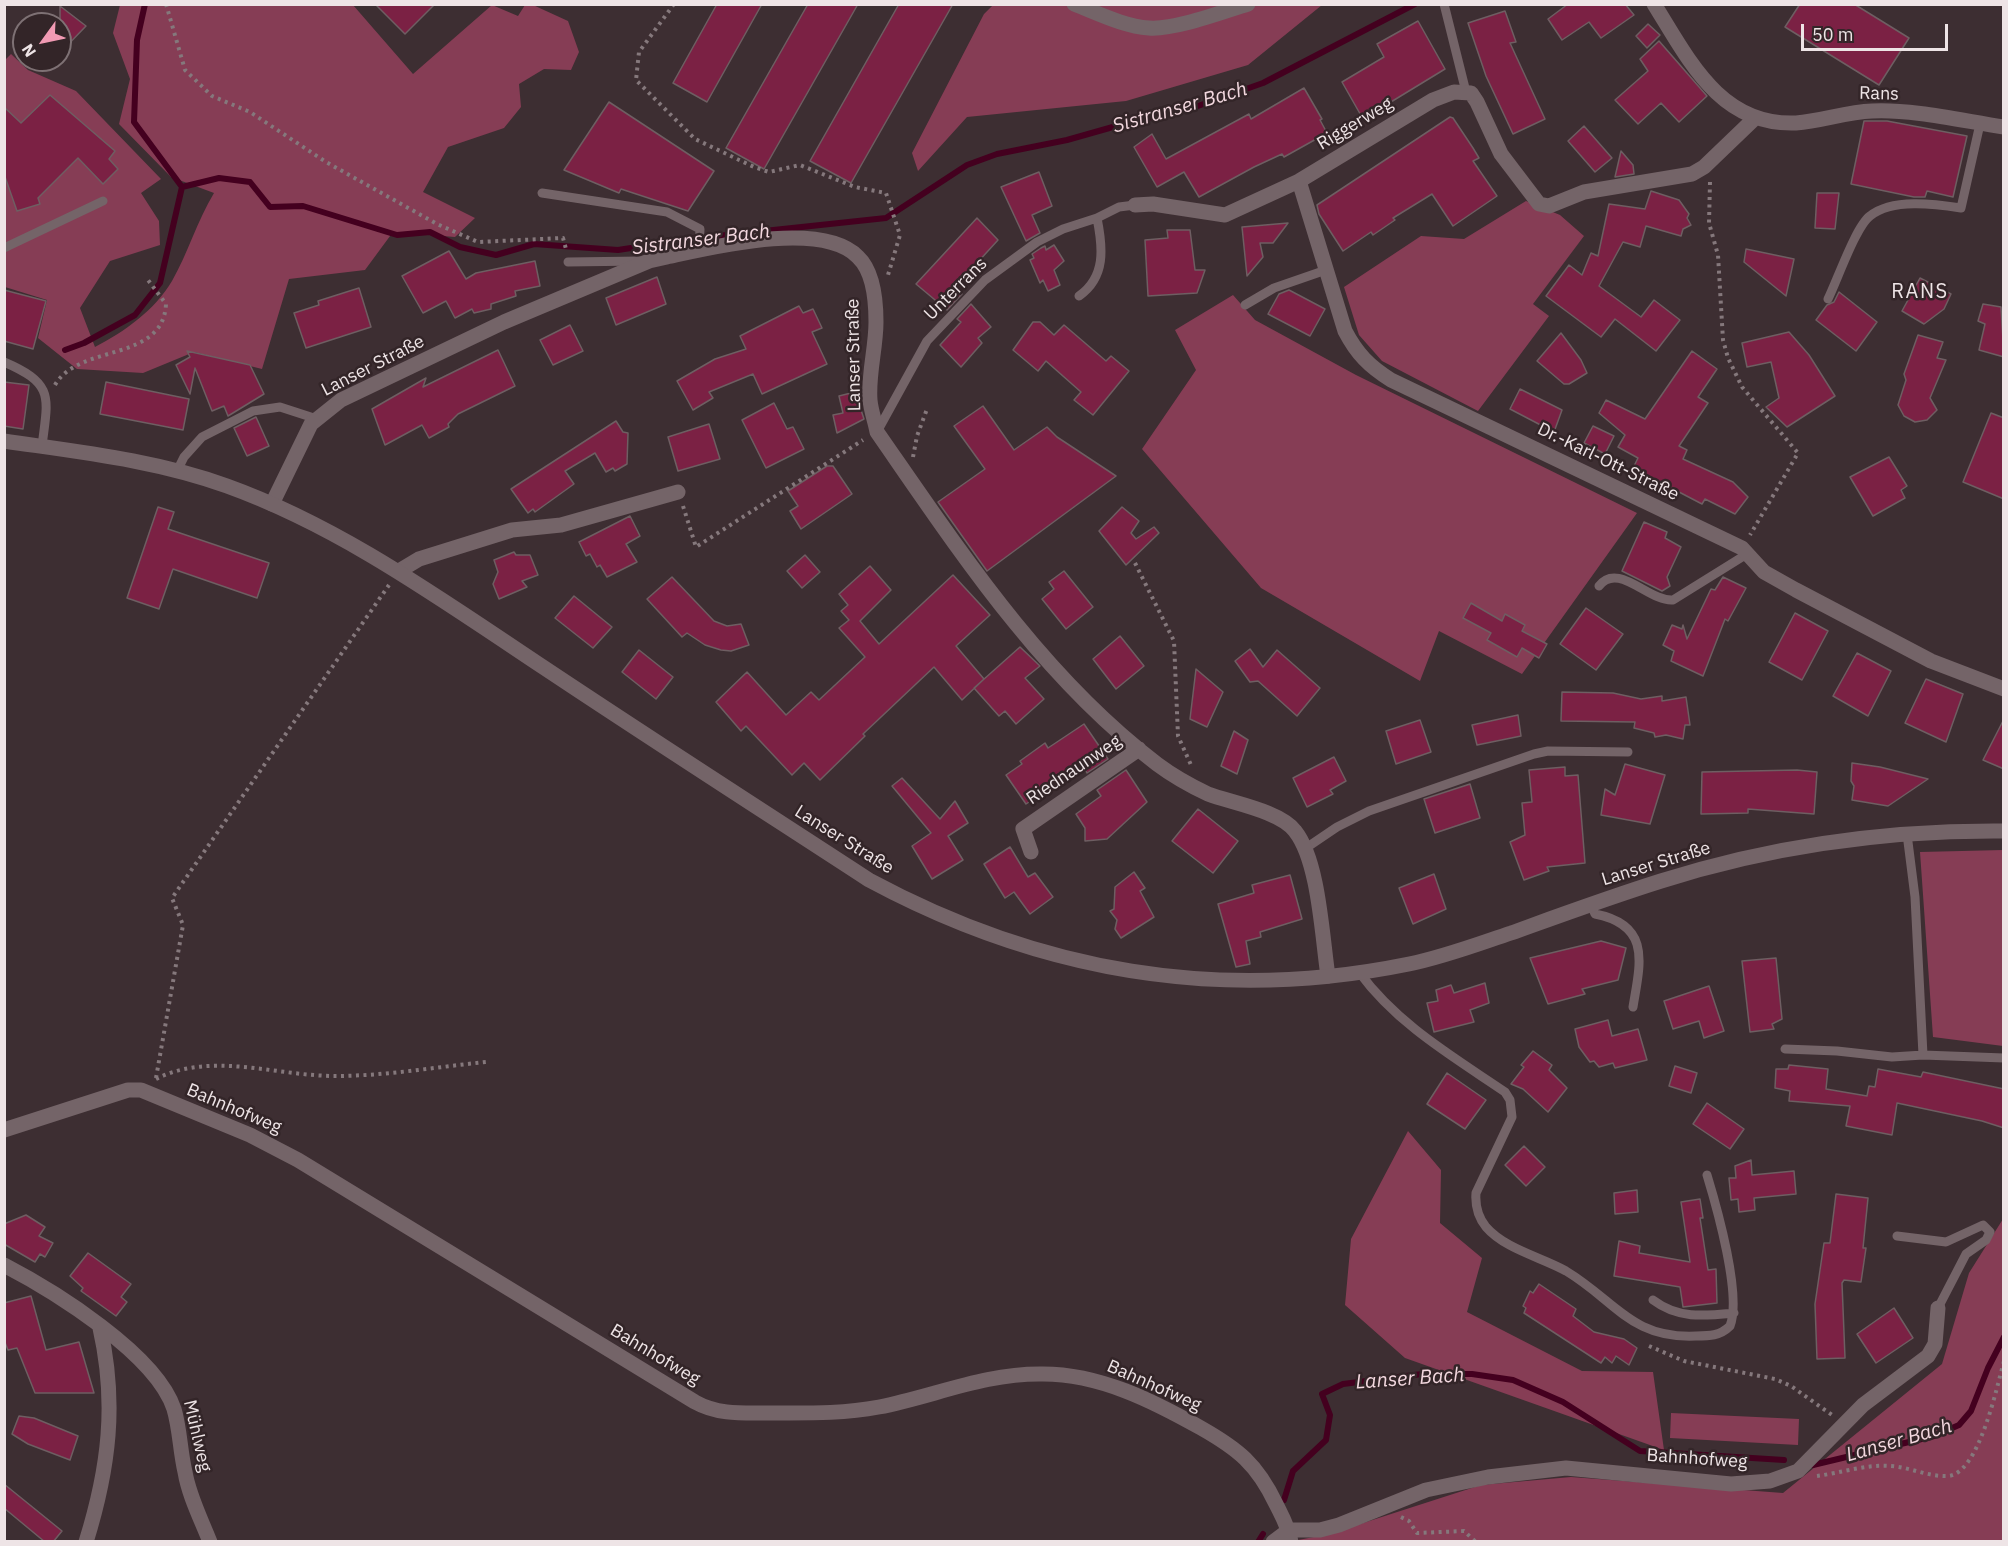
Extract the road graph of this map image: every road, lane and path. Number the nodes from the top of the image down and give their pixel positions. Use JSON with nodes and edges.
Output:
{"nodes":[{"id":1,"x":166,"y":4,"type":"edge"},
{"id":2,"x":674,"y":4,"type":"edge"},
{"id":3,"x":1074,"y":4,"type":"edge"},
{"id":4,"x":1248,"y":4,"type":"edge"},
{"id":5,"x":1444,"y":4,"type":"edge"},
{"id":6,"x":1654,"y":4,"type":"edge"},
{"id":7,"x":1466,"y":92,"type":"junction"},
{"id":8,"x":1754,"y":119,"type":"junction"},
{"id":9,"x":1980,"y":124,"type":"junction"},
{"id":10,"x":2004,"y":127,"type":"edge"},
{"id":11,"x":1714,"y":158,"type":"junction"},
{"id":12,"x":1299,"y":181,"type":"junction"},
{"id":13,"x":542,"y":193,"type":"dead end"},
{"id":14,"x":103,"y":201,"type":"dead end"},
{"id":15,"x":1135,"y":205,"type":"joint"},
{"id":16,"x":1097,"y":218,"type":"junction"},
{"id":17,"x":563,"y":238,"type":"dead end"},
{"id":18,"x":700,"y":245,"type":"junction"},
{"id":19,"x":4,"y":248,"type":"edge"},
{"id":20,"x":649,"y":261,"type":"junction"},
{"id":21,"x":568,"y":262,"type":"dead end"},
{"id":22,"x":1326,"y":270,"type":"junction"},
{"id":23,"x":148,"y":280,"type":"dead end"},
{"id":24,"x":873,"y":288,"type":"junction"},
{"id":25,"x":1079,"y":296,"type":"dead end"},
{"id":26,"x":1828,"y":299,"type":"dead end"},
{"id":27,"x":1245,"y":305,"type":"dead end"},
{"id":28,"x":4,"y":362,"type":"edge"},
{"id":29,"x":46,"y":398,"type":"junction"},
{"id":30,"x":927,"y":409,"type":"dead end"},
{"id":31,"x":317,"y":419,"type":"junction"},
{"id":32,"x":877,"y":432,"type":"junction"},
{"id":33,"x":4,"y":441,"type":"edge"},
{"id":34,"x":42,"y":447,"type":"junction"},
{"id":35,"x":177,"y":471,"type":"junction"},
{"id":36,"x":909,"y":478,"type":"junction"},
{"id":37,"x":678,"y":492,"type":"joint"},
{"id":38,"x":272,"y":504,"type":"junction"},
{"id":39,"x":1745,"y":551,"type":"junction"},
{"id":40,"x":1135,"y":563,"type":"dead end"},
{"id":41,"x":399,"y":571,"type":"junction"},
{"id":42,"x":1599,"y":586,"type":"dead end"},
{"id":43,"x":2004,"y":689,"type":"edge"},
{"id":44,"x":1139,"y":749,"type":"junction"},
{"id":45,"x":1628,"y":752,"type":"dead end"},
{"id":46,"x":1192,"y":766,"type":"dead end"},
{"id":47,"x":2004,"y":831,"type":"edge"},
{"id":48,"x":1907,"y":834,"type":"junction"},
{"id":49,"x":1306,"y":849,"type":"junction"},
{"id":50,"x":1031,"y":852,"type":"dead end"},
{"id":51,"x":1590,"y":905,"type":"junction"},
{"id":52,"x":1359,"y":972,"type":"junction"},
{"id":53,"x":1328,"y":976,"type":"junction"},
{"id":54,"x":1633,"y":1007,"type":"dead end"},
{"id":55,"x":1785,"y":1049,"type":"dead end"},
{"id":56,"x":1923,"y":1055,"type":"junction"},
{"id":57,"x":2004,"y":1059,"type":"edge"},
{"id":58,"x":486,"y":1062,"type":"dead end"},
{"id":59,"x":156,"y":1078,"type":"junction"},
{"id":60,"x":141,"y":1090,"type":"junction"},
{"id":61,"x":4,"y":1130,"type":"edge"},
{"id":62,"x":1707,"y":1175,"type":"dead end"},
{"id":63,"x":1897,"y":1236,"type":"dead end"},
{"id":64,"x":4,"y":1265,"type":"edge"},
{"id":65,"x":1653,"y":1300,"type":"dead end"},
{"id":66,"x":1938,"y":1308,"type":"joint"},
{"id":67,"x":1734,"y":1313,"type":"junction"},
{"id":68,"x":100,"y":1328,"type":"junction"},
{"id":69,"x":1643,"y":1343,"type":"dead end"},
{"id":70,"x":2004,"y":1361,"type":"edge"},
{"id":71,"x":1846,"y":1423,"type":"junction"},
{"id":72,"x":1798,"y":1471,"type":"junction"},
{"id":73,"x":1380,"y":1508,"type":"junction"},
{"id":74,"x":1290,"y":1536,"type":"edge"},
{"id":75,"x":86,"y":1542,"type":"edge"},
{"id":76,"x":210,"y":1542,"type":"edge"},
{"id":77,"x":1273,"y":1542,"type":"edge"},
{"id":78,"x":1476,"y":1542,"type":"edge"}],
"edges":[{"from":1,"to":17,"type":"path"},
{"from":2,"to":24,"type":"path"},
{"from":3,"to":4,"type":"street"},
{"from":5,"to":7,"type":"lane"},
{"from":6,"to":8,"type":"street","name":"Rans"},
{"from":7,"to":11,"type":"street"},
{"from":7,"to":12,"type":"street","name":"Riggerweg"},
{"from":8,"to":9,"type":"street","name":"Rans"},
{"from":8,"to":11,"type":"street"},
{"from":9,"to":10,"type":"street","name":"Rans"},
{"from":9,"to":26,"type":"lane"},
{"from":11,"to":39,"type":"path"},
{"from":12,"to":15,"type":"street","name":"Riggerweg"},
{"from":12,"to":22,"type":"street","name":"Dr.-Karl-Ott-Straße"},
{"from":13,"to":18,"type":"lane"},
{"from":14,"to":19,"type":"lane"},
{"from":15,"to":16,"type":"lane","name":"Unterrans"},
{"from":16,"to":25,"type":"lane"},
{"from":16,"to":32,"type":"lane","name":"Unterrans"},
{"from":18,"to":20,"type":"street","name":"Lanser Straße"},
{"from":18,"to":24,"type":"street","name":"Lanser Straße"},
{"from":20,"to":21,"type":"lane"},
{"from":20,"to":31,"type":"street","name":"Lanser Straße"},
{"from":22,"to":27,"type":"lane"},
{"from":22,"to":39,"type":"street","name":"Dr.-Karl-Ott-Straße"},
{"from":23,"to":29,"type":"path"},
{"from":24,"to":32,"type":"street","name":"Lanser Straße"},
{"from":28,"to":29,"type":"lane"},
{"from":29,"to":34,"type":"lane"},
{"from":30,"to":36,"type":"path"},
{"from":31,"to":35,"type":"lane"},
{"from":31,"to":38,"type":"street","name":"Lanser Straße"},
{"from":32,"to":36,"type":"street","name":"Lanser Straße"},
{"from":32,"to":37,"type":"path"},
{"from":33,"to":34,"type":"street","name":"Lanser Straße"},
{"from":34,"to":35,"type":"street","name":"Lanser Straße"},
{"from":35,"to":38,"type":"street","name":"Lanser Straße"},
{"from":36,"to":44,"type":"street","name":"Lanser Straße"},
{"from":37,"to":41,"type":"street"},
{"from":38,"to":41,"type":"street","name":"Lanser Straße"},
{"from":39,"to":42,"type":"lane"},
{"from":39,"to":43,"type":"street","name":"Dr.-Karl-Ott-Straße"},
{"from":40,"to":46,"type":"path"},
{"from":41,"to":53,"type":"street","name":"Lanser Straße"},
{"from":41,"to":59,"type":"path"},
{"from":44,"to":49,"type":"street","name":"Lanser Straße"},
{"from":44,"to":50,"type":"street","name":"Riednaunweg"},
{"from":45,"to":49,"type":"lane"},
{"from":47,"to":48,"type":"street","name":"Lanser Straße"},
{"from":48,"to":51,"type":"street","name":"Lanser Straße"},
{"from":48,"to":56,"type":"lane"},
{"from":49,"to":53,"type":"street","name":"Lanser Straße"},
{"from":51,"to":52,"type":"street","name":"Lanser Straße"},
{"from":51,"to":54,"type":"lane"},
{"from":52,"to":53,"type":"street","name":"Lanser Straße"},
{"from":52,"to":67,"type":"lane"},
{"from":55,"to":56,"type":"lane"},
{"from":56,"to":57,"type":"lane"},
{"from":58,"to":59,"type":"path"},
{"from":59,"to":60,"type":"path"},
{"from":60,"to":61,"type":"street"},
{"from":60,"to":74,"type":"street","name":"Bahnhofweg"},
{"from":62,"to":67,"type":"lane"},
{"from":63,"to":66,"type":"lane","name":"Bahnhofweg"},
{"from":64,"to":68,"type":"street","name":"Mühlweg"},
{"from":65,"to":67,"type":"lane"},
{"from":66,"to":71,"type":"street","name":"Bahnhofweg"},
{"from":68,"to":75,"type":"street"},
{"from":68,"to":76,"type":"street","name":"Mühlweg"},
{"from":69,"to":71,"type":"path"},
{"from":70,"to":72,"type":"path"},
{"from":71,"to":72,"type":"street","name":"Bahnhofweg"},
{"from":72,"to":73,"type":"street","name":"Bahnhofweg"},
{"from":73,"to":74,"type":"street","name":"Bahnhofweg"},
{"from":73,"to":78,"type":"path"},
{"from":74,"to":77,"type":"street"}]}
